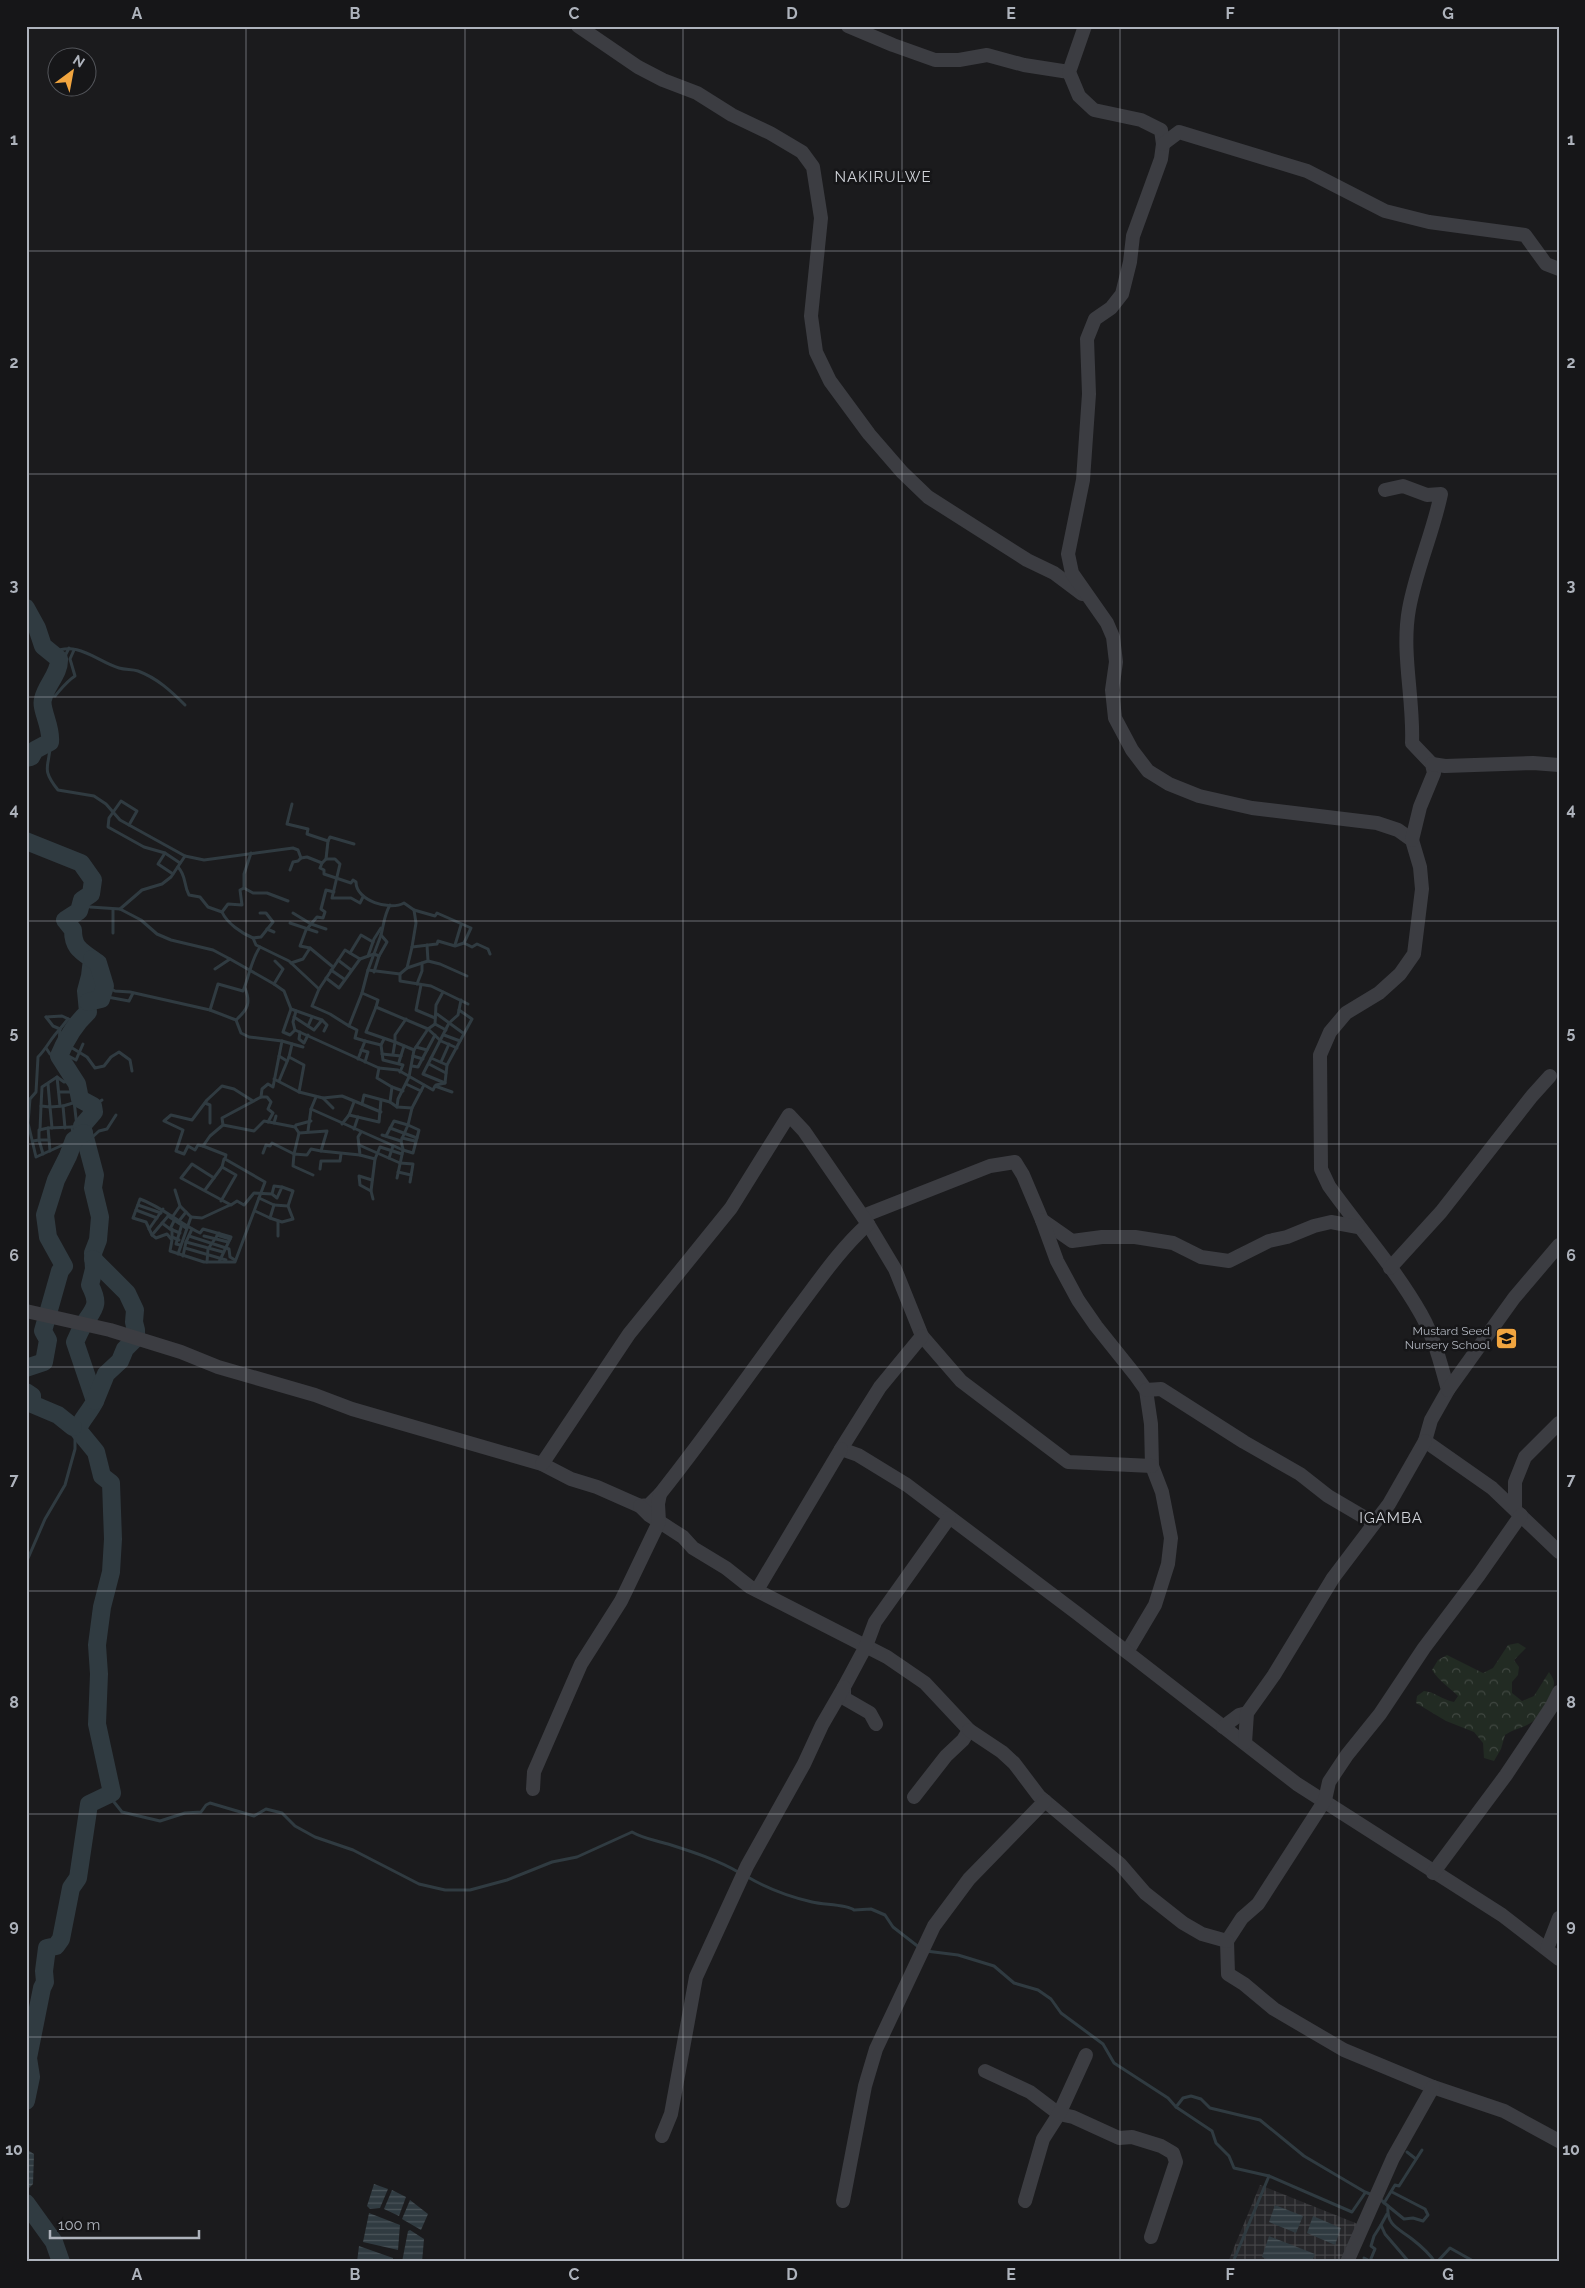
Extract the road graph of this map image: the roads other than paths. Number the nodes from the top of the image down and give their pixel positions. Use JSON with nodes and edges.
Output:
{"nodes":[{"id":1,"x":578,"y":26,"type":"edge"},
{"id":2,"x":848,"y":26,"type":"edge"},
{"id":3,"x":1084,"y":26,"type":"edge"},
{"id":4,"x":1069,"y":72,"type":"junction"},
{"id":5,"x":1163,"y":144,"type":"junction"},
{"id":6,"x":1559,"y":269,"type":"edge"},
{"id":7,"x":1385,"y":490,"type":"dead end"},
{"id":8,"x":1090,"y":600,"type":"junction"},
{"id":9,"x":1432,"y":764,"type":"junction"},
{"id":10,"x":1559,"y":764,"type":"edge"},
{"id":11,"x":1412,"y":840,"type":"junction"},
{"id":12,"x":1550,"y":1076,"type":"dead end"},
{"id":13,"x":865,"y":1220,"type":"junction"},
{"id":14,"x":1042,"y":1220,"type":"junction"},
{"id":15,"x":1358,"y":1227,"type":"junction"},
{"id":16,"x":1559,"y":1245,"type":"edge"},
{"id":17,"x":1390,"y":1268,"type":"junction"},
{"id":18,"x":26,"y":1311,"type":"edge"},
{"id":19,"x":922,"y":1336,"type":"junction"},
{"id":20,"x":1146,"y":1390,"type":"junction"},
{"id":21,"x":1448,"y":1390,"type":"junction"},
{"id":22,"x":1559,"y":1423,"type":"edge"},
{"id":23,"x":1424,"y":1441,"type":"junction"},
{"id":24,"x":841,"y":1449,"type":"junction"},
{"id":25,"x":542,"y":1464,"type":"junction"},
{"id":26,"x":1152,"y":1466,"type":"junction"},
{"id":27,"x":660,"y":1494,"type":"junction"},
{"id":28,"x":640,"y":1506,"type":"junction"},
{"id":29,"x":1518,"y":1512,"type":"junction"},
{"id":30,"x":949,"y":1518,"type":"junction"},
{"id":31,"x":659,"y":1522,"type":"junction"},
{"id":32,"x":1374,"y":1524,"type":"junction"},
{"id":33,"x":1559,"y":1552,"type":"edge"},
{"id":34,"x":757,"y":1590,"type":"junction"},
{"id":35,"x":866,"y":1646,"type":"junction"},
{"id":36,"x":1127,"y":1652,"type":"junction"},
{"id":37,"x":844,"y":1687,"type":"junction"},
{"id":38,"x":1559,"y":1692,"type":"edge"},
{"id":39,"x":1247,"y":1713,"type":"junction"},
{"id":40,"x":876,"y":1724,"type":"dead end"},
{"id":41,"x":1223,"y":1726,"type":"junction"},
{"id":42,"x":969,"y":1730,"type":"junction"},
{"id":43,"x":1245,"y":1742,"type":"junction"},
{"id":44,"x":533,"y":1789,"type":"dead end"},
{"id":45,"x":914,"y":1797,"type":"dead end"},
{"id":46,"x":1325,"y":1800,"type":"junction"},
{"id":47,"x":1045,"y":1801,"type":"junction"},
{"id":48,"x":1433,"y":1872,"type":"junction"},
{"id":49,"x":1559,"y":1918,"type":"edge"},
{"id":50,"x":1227,"y":1941,"type":"junction"},
{"id":51,"x":1547,"y":1949,"type":"junction"},
{"id":52,"x":1559,"y":1959,"type":"edge"},
{"id":53,"x":1086,"y":2054,"type":"dead end"},
{"id":54,"x":985,"y":2072,"type":"dead end"},
{"id":55,"x":1433,"y":2088,"type":"junction"},
{"id":56,"x":1059,"y":2114,"type":"junction"},
{"id":57,"x":662,"y":2136,"type":"dead end"},
{"id":58,"x":1559,"y":2141,"type":"edge"},
{"id":59,"x":843,"y":2201,"type":"dead end"},
{"id":60,"x":1025,"y":2201,"type":"dead end"},
{"id":61,"x":1151,"y":2237,"type":"dead end"},
{"id":62,"x":1347,"y":2262,"type":"edge"}],
"edges":[{"from":1,"to":8,"type":"street"},
{"from":2,"to":4,"type":"street"},
{"from":3,"to":4,"type":"street"},
{"from":4,"to":5,"type":"street"},
{"from":5,"to":6,"type":"street"},
{"from":5,"to":8,"type":"street"},
{"from":7,"to":9,"type":"street"},
{"from":8,"to":11,"type":"street"},
{"from":9,"to":10,"type":"street"},
{"from":9,"to":11,"type":"street"},
{"from":11,"to":15,"type":"street"},
{"from":12,"to":17,"type":"street"},
{"from":13,"to":14,"type":"street"},
{"from":13,"to":19,"type":"street"},
{"from":13,"to":25,"type":"street"},
{"from":13,"to":27,"type":"street"},
{"from":14,"to":15,"type":"street"},
{"from":14,"to":20,"type":"street"},
{"from":15,"to":17,"type":"street"},
{"from":16,"to":21,"type":"street"},
{"from":17,"to":21,"type":"street"},
{"from":18,"to":25,"type":"street"},
{"from":19,"to":24,"type":"street"},
{"from":19,"to":26,"type":"street"},
{"from":20,"to":26,"type":"street"},
{"from":20,"to":32,"type":"street"},
{"from":21,"to":23,"type":"street"},
{"from":22,"to":29,"type":"street"},
{"from":23,"to":29,"type":"street"},
{"from":23,"to":32,"type":"street"},
{"from":24,"to":30,"type":"street"},
{"from":24,"to":34,"type":"street"},
{"from":25,"to":28,"type":"street"},
{"from":26,"to":36,"type":"street"},
{"from":27,"to":28,"type":"street"},
{"from":27,"to":31,"type":"street"},
{"from":28,"to":31,"type":"street"},
{"from":29,"to":33,"type":"street"},
{"from":29,"to":46,"type":"street"},
{"from":30,"to":35,"type":"street"},
{"from":30,"to":36,"type":"street"},
{"from":31,"to":34,"type":"street"},
{"from":31,"to":44,"type":"street"},
{"from":32,"to":39,"type":"street"},
{"from":34,"to":35,"type":"street"},
{"from":35,"to":37,"type":"street"},
{"from":35,"to":42,"type":"street"},
{"from":36,"to":41,"type":"street"},
{"from":37,"to":40,"type":"street"},
{"from":37,"to":57,"type":"street"},
{"from":38,"to":48,"type":"street"},
{"from":39,"to":41,"type":"street"},
{"from":39,"to":43,"type":"street"},
{"from":41,"to":43,"type":"street"},
{"from":42,"to":45,"type":"street"},
{"from":42,"to":47,"type":"street"},
{"from":43,"to":46,"type":"street"},
{"from":46,"to":48,"type":"street"},
{"from":46,"to":50,"type":"street"},
{"from":47,"to":50,"type":"street"},
{"from":47,"to":59,"type":"street"},
{"from":48,"to":51,"type":"street"},
{"from":49,"to":51,"type":"street"},
{"from":50,"to":55,"type":"street"},
{"from":51,"to":52,"type":"street"},
{"from":53,"to":56,"type":"street"},
{"from":54,"to":56,"type":"street"},
{"from":55,"to":58,"type":"street"},
{"from":55,"to":62,"type":"street"},
{"from":56,"to":60,"type":"street"},
{"from":56,"to":61,"type":"street"}]}
